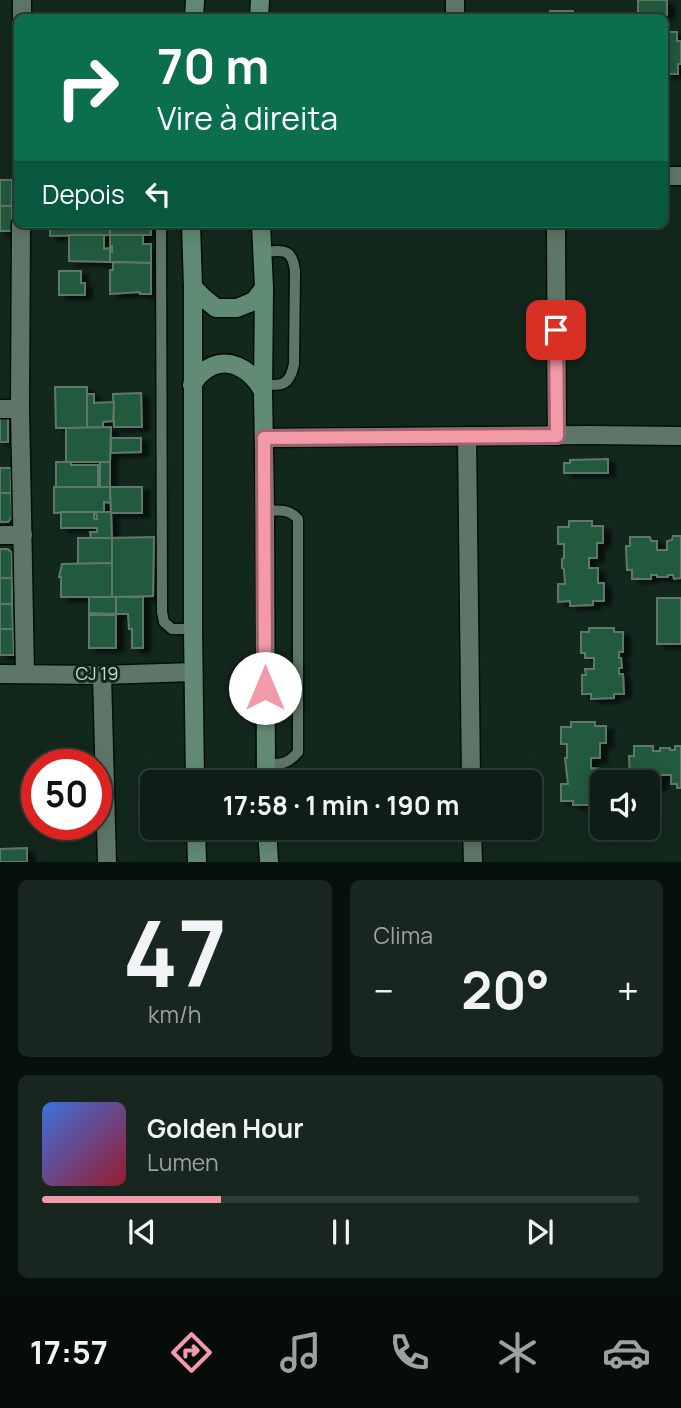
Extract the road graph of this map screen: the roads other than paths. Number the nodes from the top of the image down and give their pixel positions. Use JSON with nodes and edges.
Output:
{"nodes":[{"id":1,"x":21,"y":228,"type":"edge"},
{"id":2,"x":161,"y":228,"type":"edge"},
{"id":3,"x":191,"y":228,"type":"edge"},
{"id":4,"x":261,"y":228,"type":"edge"},
{"id":5,"x":556,"y":228,"type":"edge"},
{"id":6,"x":261,"y":252,"type":"junction"},
{"id":7,"x":193,"y":287,"type":"junction"},
{"id":8,"x":264,"y":288,"type":"junction"},
{"id":9,"x":192,"y":385,"type":"junction"},
{"id":10,"x":263,"y":387,"type":"junction"},
{"id":11,"x":0,"y":409,"type":"edge"},
{"id":12,"x":20,"y":409,"type":"junction"},
{"id":13,"x":467,"y":436,"type":"junction"},
{"id":14,"x":557,"y":436,"type":"junction"},
{"id":15,"x":681,"y":436,"type":"edge"},
{"id":16,"x":264,"y":438,"type":"junction"},
{"id":17,"x":265,"y":511,"type":"junction"},
{"id":18,"x":0,"y":535,"type":"edge"},
{"id":19,"x":23,"y":535,"type":"junction"},
{"id":20,"x":193,"y":629,"type":"junction"},
{"id":21,"x":193,"y":671,"type":"junction"},
{"id":22,"x":25,"y":673,"type":"junction"},
{"id":23,"x":0,"y":674,"type":"edge"},
{"id":24,"x":102,"y":675,"type":"junction"},
{"id":25,"x":265,"y":764,"type":"junction"},
{"id":26,"x":195,"y":770,"type":"edge"},
{"id":27,"x":265,"y":770,"type":"edge"},
{"id":28,"x":471,"y":770,"type":"edge"},
{"id":29,"x":196,"y":840,"type":"edge"},
{"id":30,"x":268,"y":840,"type":"edge"},
{"id":31,"x":472,"y":840,"type":"edge"},
{"id":32,"x":107,"y":862,"type":"edge"},
{"id":33,"x":197,"y":862,"type":"edge"},
{"id":34,"x":269,"y":862,"type":"edge"},
{"id":35,"x":472,"y":862,"type":"edge"}],
"edges":[{"from":1,"to":12,"type":"street"},
{"from":2,"to":20,"type":"lane"},
{"from":3,"to":7,"type":"main road"},
{"from":4,"to":6,"type":"main road"},
{"from":5,"to":14,"type":"street"},
{"from":6,"to":8,"type":"main road"},
{"from":6,"to":10,"type":"lane"},
{"from":7,"to":8,"type":"main road"},
{"from":7,"to":9,"type":"main road"},
{"from":8,"to":10,"type":"main road"},
{"from":9,"to":10,"type":"main road"},
{"from":9,"to":20,"type":"main road"},
{"from":10,"to":16,"type":"main road"},
{"from":11,"to":12,"type":"street"},
{"from":12,"to":19,"type":"street"},
{"from":13,"to":14,"type":"street"},
{"from":13,"to":16,"type":"street"},
{"from":13,"to":28,"type":"street"},
{"from":14,"to":15,"type":"street"},
{"from":16,"to":17,"type":"main road"},
{"from":17,"to":25,"type":"main road"},
{"from":17,"to":25,"type":"lane"},
{"from":18,"to":19,"type":"street"},
{"from":19,"to":22,"type":"street"},
{"from":20,"to":21,"type":"main road"},
{"from":21,"to":24,"type":"street","name":"CJ 19"},
{"from":21,"to":26,"type":"main road"},
{"from":22,"to":23,"type":"street","name":"CJ 19"},
{"from":22,"to":24,"type":"street","name":"CJ 19"},
{"from":24,"to":32,"type":"street"},
{"from":25,"to":27,"type":"main road"},
{"from":29,"to":33,"type":"main road"},
{"from":30,"to":34,"type":"main road"},
{"from":31,"to":35,"type":"street"}]}
